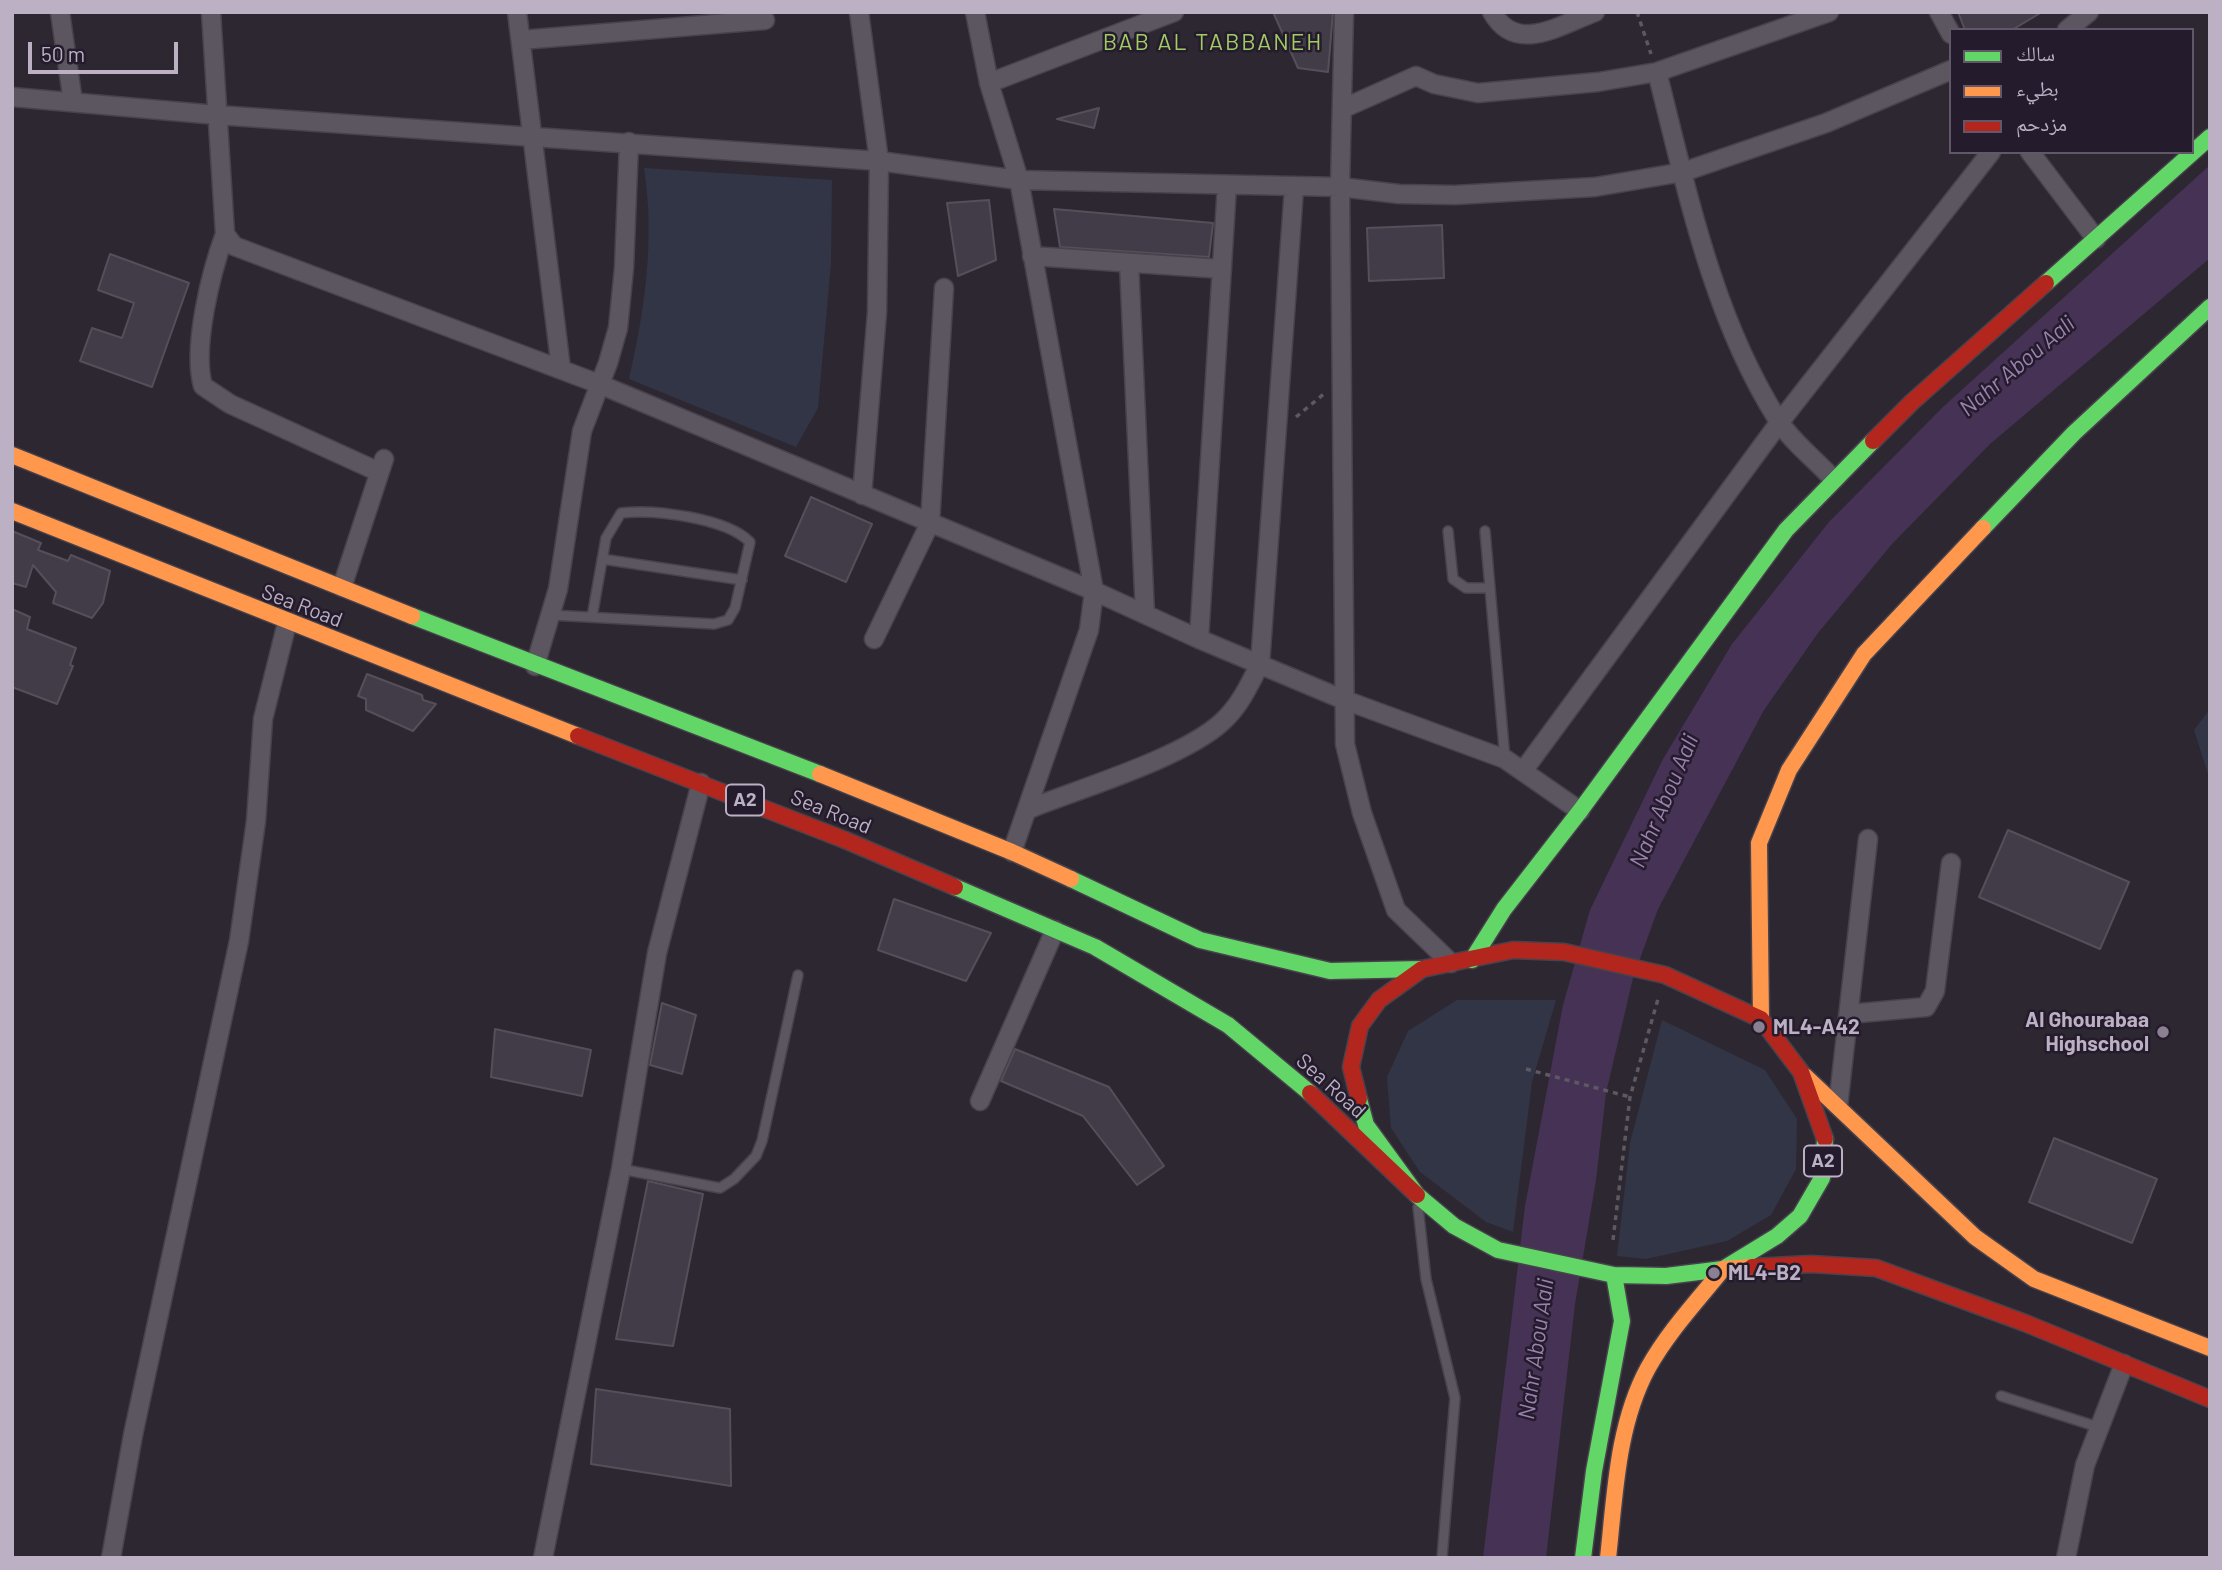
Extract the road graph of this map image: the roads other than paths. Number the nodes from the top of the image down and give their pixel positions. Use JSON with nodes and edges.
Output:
{"nodes":[{"id":1,"x":60,"y":12,"type":"edge"},
{"id":2,"x":211,"y":12,"type":"edge"},
{"id":3,"x":517,"y":12,"type":"edge"},
{"id":4,"x":859,"y":12,"type":"edge"},
{"id":5,"x":975,"y":12,"type":"edge"},
{"id":6,"x":1174,"y":12,"type":"edge"},
{"id":7,"x":1344,"y":12,"type":"edge"},
{"id":8,"x":1492,"y":12,"type":"edge"},
{"id":9,"x":1595,"y":12,"type":"edge"},
{"id":10,"x":1829,"y":12,"type":"edge"},
{"id":11,"x":1939,"y":12,"type":"edge"},
{"id":12,"x":2089,"y":12,"type":"edge"},
{"id":13,"x":765,"y":20,"type":"dead end"},
{"id":14,"x":2069,"y":28,"type":"edge"},
{"id":15,"x":1949,"y":30,"type":"edge"},
{"id":16,"x":521,"y":40,"type":"junction"},
{"id":17,"x":1657,"y":72,"type":"junction"},
{"id":18,"x":1949,"y":72,"type":"edge"},
{"id":19,"x":989,"y":82,"type":"junction"},
{"id":20,"x":12,"y":97,"type":"edge"},
{"id":21,"x":73,"y":102,"type":"junction"},
{"id":22,"x":1342,"y":109,"type":"junction"},
{"id":23,"x":217,"y":115,"type":"junction"},
{"id":24,"x":533,"y":135,"type":"junction"},
{"id":25,"x":2210,"y":137,"type":"edge"},
{"id":26,"x":629,"y":142,"type":"junction"},
{"id":27,"x":2194,"y":151,"type":"edge"},
{"id":28,"x":1989,"y":154,"type":"edge"},
{"id":29,"x":2032,"y":154,"type":"edge"},
{"id":30,"x":2191,"y":154,"type":"edge"},
{"id":31,"x":879,"y":161,"type":"junction"},
{"id":32,"x":1683,"y":172,"type":"junction"},
{"id":33,"x":1019,"y":180,"type":"junction"},
{"id":34,"x":1227,"y":185,"type":"junction"},
{"id":35,"x":1340,"y":187,"type":"junction"},
{"id":36,"x":1294,"y":188,"type":"junction"},
{"id":37,"x":225,"y":234,"type":"junction"},
{"id":38,"x":2096,"y":239,"type":"junction"},
{"id":39,"x":1032,"y":256,"type":"junction"},
{"id":40,"x":1129,"y":263,"type":"junction"},
{"id":41,"x":1222,"y":269,"type":"junction"},
{"id":42,"x":944,"y":288,"type":"dead end"},
{"id":43,"x":2210,"y":307,"type":"edge"},
{"id":44,"x":561,"y":369,"type":"junction"},
{"id":45,"x":599,"y":384,"type":"junction"},
{"id":46,"x":1779,"y":422,"type":"junction"},
{"id":47,"x":12,"y":455,"type":"edge"},
{"id":48,"x":1833,"y":479,"type":"junction"},
{"id":49,"x":862,"y":495,"type":"junction"},
{"id":50,"x":12,"y":511,"type":"edge"},
{"id":51,"x":930,"y":523,"type":"junction"},
{"id":52,"x":1448,"y":531,"type":"dead end"},
{"id":53,"x":1485,"y":531,"type":"dead end"},
{"id":54,"x":602,"y":559,"type":"junction"},
{"id":55,"x":742,"y":580,"type":"junction"},
{"id":56,"x":342,"y":587,"type":"junction"},
{"id":57,"x":1490,"y":588,"type":"junction"},
{"id":58,"x":1094,"y":591,"type":"junction"},
{"id":59,"x":1145,"y":614,"type":"junction"},
{"id":60,"x":551,"y":615,"type":"junction"},
{"id":61,"x":592,"y":617,"type":"junction"},
{"id":62,"x":287,"y":623,"type":"junction"},
{"id":63,"x":874,"y":639,"type":"dead end"},
{"id":64,"x":1199,"y":639,"type":"junction"},
{"id":65,"x":1260,"y":664,"type":"junction"},
{"id":66,"x":535,"y":666,"type":"junction"},
{"id":67,"x":1342,"y":699,"type":"junction"},
{"id":68,"x":1505,"y":759,"type":"junction"},
{"id":69,"x":1523,"y":771,"type":"junction"},
{"id":70,"x":701,"y":783,"type":"junction"},
{"id":71,"x":1029,"y":809,"type":"junction"},
{"id":72,"x":1580,"y":811,"type":"junction"},
{"id":73,"x":1868,"y":839,"type":"dead end"},
{"id":74,"x":1012,"y":852,"type":"junction"},
{"id":75,"x":1951,"y":863,"type":"dead end"},
{"id":76,"x":1055,"y":930,"type":"junction"},
{"id":77,"x":1472,"y":960,"type":"junction"},
{"id":78,"x":1451,"y":963,"type":"junction"},
{"id":79,"x":1422,"y":969,"type":"junction"},
{"id":80,"x":798,"y":975,"type":"dead end"},
{"id":81,"x":1849,"y":1014,"type":"junction"},
{"id":82,"x":1761,"y":1020,"type":"junction"},
{"id":83,"x":1801,"y":1072,"type":"junction"},
{"id":84,"x":980,"y":1101,"type":"dead end"},
{"id":85,"x":1838,"y":1106,"type":"junction"},
{"id":86,"x":621,"y":1169,"type":"junction"},
{"id":87,"x":1417,"y":1195,"type":"junction"},
{"id":88,"x":1723,"y":1269,"type":"junction"},
{"id":89,"x":1614,"y":1275,"type":"junction"},
{"id":90,"x":2210,"y":1348,"type":"edge"},
{"id":91,"x":2124,"y":1364,"type":"junction"},
{"id":92,"x":2001,"y":1396,"type":"dead end"},
{"id":93,"x":2210,"y":1399,"type":"edge"},
{"id":94,"x":2098,"y":1427,"type":"junction"},
{"id":95,"x":111,"y":1558,"type":"edge"},
{"id":96,"x":543,"y":1558,"type":"edge"},
{"id":97,"x":1442,"y":1558,"type":"edge"},
{"id":98,"x":1583,"y":1558,"type":"edge"},
{"id":99,"x":1608,"y":1558,"type":"edge"},
{"id":100,"x":2066,"y":1558,"type":"edge"}],
"edges":[{"from":1,"to":21,"type":"street"},
{"from":2,"to":23,"type":"street"},
{"from":3,"to":16,"type":"street"},
{"from":4,"to":31,"type":"street"},
{"from":5,"to":19,"type":"street"},
{"from":6,"to":19,"type":"street"},
{"from":7,"to":22,"type":"street"},
{"from":8,"to":9,"type":"street"},
{"from":10,"to":17,"type":"street"},
{"from":11,"to":15,"type":"street"},
{"from":12,"to":14,"type":"street"},
{"from":13,"to":16,"type":"street"},
{"from":16,"to":24,"type":"street"},
{"from":17,"to":22,"type":"street"},
{"from":17,"to":32,"type":"street"},
{"from":18,"to":32,"type":"street"},
{"from":19,"to":33,"type":"street"},
{"from":20,"to":21,"type":"street"},
{"from":21,"to":23,"type":"street"},
{"from":22,"to":35,"type":"street"},
{"from":23,"to":24,"type":"street"},
{"from":23,"to":37,"type":"street"},
{"from":24,"to":26,"type":"street"},
{"from":24,"to":44,"type":"street"},
{"from":25,"to":27,"type":"main road"},
{"from":26,"to":31,"type":"street"},
{"from":26,"to":45,"type":"street"},
{"from":28,"to":46,"type":"street"},
{"from":29,"to":38,"type":"street"},
{"from":30,"to":38,"type":"main road"},
{"from":31,"to":33,"type":"street"},
{"from":31,"to":49,"type":"street"},
{"from":32,"to":35,"type":"street"},
{"from":32,"to":46,"type":"street"},
{"from":33,"to":34,"type":"street"},
{"from":33,"to":39,"type":"street"},
{"from":34,"to":36,"type":"street"},
{"from":34,"to":41,"type":"street"},
{"from":35,"to":36,"type":"street"},
{"from":35,"to":67,"type":"street"},
{"from":36,"to":65,"type":"street"},
{"from":37,"to":44,"type":"street"},
{"from":37,"to":56,"type":"street"},
{"from":38,"to":48,"type":"main road"},
{"from":39,"to":40,"type":"street"},
{"from":39,"to":58,"type":"street"},
{"from":40,"to":41,"type":"street"},
{"from":40,"to":59,"type":"street"},
{"from":41,"to":64,"type":"street"},
{"from":42,"to":51,"type":"street"},
{"from":43,"to":82,"type":"main road"},
{"from":44,"to":45,"type":"street"},
{"from":45,"to":49,"type":"street"},
{"from":45,"to":60,"type":"street"},
{"from":46,"to":48,"type":"street"},
{"from":46,"to":69,"type":"street"},
{"from":47,"to":56,"type":"main road","name":"Sea Road","number":"A2"},
{"from":48,"to":72,"type":"main road"},
{"from":49,"to":51,"type":"street"},
{"from":50,"to":62,"type":"main road","name":"Sea Road","number":"A2"},
{"from":51,"to":58,"type":"street"},
{"from":51,"to":63,"type":"street"},
{"from":52,"to":57,"type":"lane"},
{"from":53,"to":57,"type":"lane"},
{"from":54,"to":55,"type":"lane"},
{"from":54,"to":55,"type":"lane"},
{"from":54,"to":61,"type":"lane"},
{"from":55,"to":61,"type":"lane"},
{"from":56,"to":66,"type":"main road","name":"Sea Road","number":"A2"},
{"from":57,"to":68,"type":"lane"},
{"from":58,"to":59,"type":"street"},
{"from":58,"to":71,"type":"street"},
{"from":59,"to":64,"type":"street"},
{"from":60,"to":61,"type":"lane"},
{"from":60,"to":66,"type":"street"},
{"from":62,"to":70,"type":"main road","name":"Sea Road","number":"A2"},
{"from":62,"to":95,"type":"street"},
{"from":64,"to":65,"type":"street"},
{"from":65,"to":67,"type":"street"},
{"from":65,"to":71,"type":"street"},
{"from":66,"to":74,"type":"main road","name":"Sea Road","number":"A2"},
{"from":67,"to":68,"type":"street"},
{"from":67,"to":78,"type":"street"},
{"from":68,"to":69,"type":"street"},
{"from":69,"to":72,"type":"street"},
{"from":70,"to":76,"type":"main road","name":"Sea Road","number":"A2"},
{"from":70,"to":86,"type":"street"},
{"from":71,"to":74,"type":"street"},
{"from":72,"to":77,"type":"main road"},
{"from":73,"to":81,"type":"street"},
{"from":74,"to":79,"type":"main road","name":"Sea Road","number":"A2"},
{"from":75,"to":81,"type":"street"},
{"from":76,"to":84,"type":"street"},
{"from":76,"to":87,"type":"main road","name":"Sea Road","number":"A2"},
{"from":77,"to":78,"type":"main road","number":"A2"},
{"from":77,"to":82,"type":"main road","number":"A2"},
{"from":78,"to":79,"type":"main road","number":"A2"},
{"from":79,"to":87,"type":"main road","number":"A2"},
{"from":80,"to":86,"type":"lane"},
{"from":81,"to":85,"type":"street"},
{"from":82,"to":83,"type":"main road","number":"A2"},
{"from":83,"to":85,"type":"main road","number":"A2"},
{"from":83,"to":88,"type":"main road","number":"A2"},
{"from":85,"to":90,"type":"main road","number":"A2"},
{"from":86,"to":96,"type":"street"},
{"from":87,"to":89,"type":"main road","number":"A2"},
{"from":87,"to":97,"type":"lane"},
{"from":88,"to":89,"type":"main road","number":"A2"},
{"from":88,"to":91,"type":"main road","number":"A2"},
{"from":88,"to":99,"type":"main road"},
{"from":89,"to":98,"type":"main road"},
{"from":91,"to":93,"type":"main road","number":"A2"},
{"from":91,"to":94,"type":"street"},
{"from":92,"to":94,"type":"lane"},
{"from":94,"to":100,"type":"street"}]}
